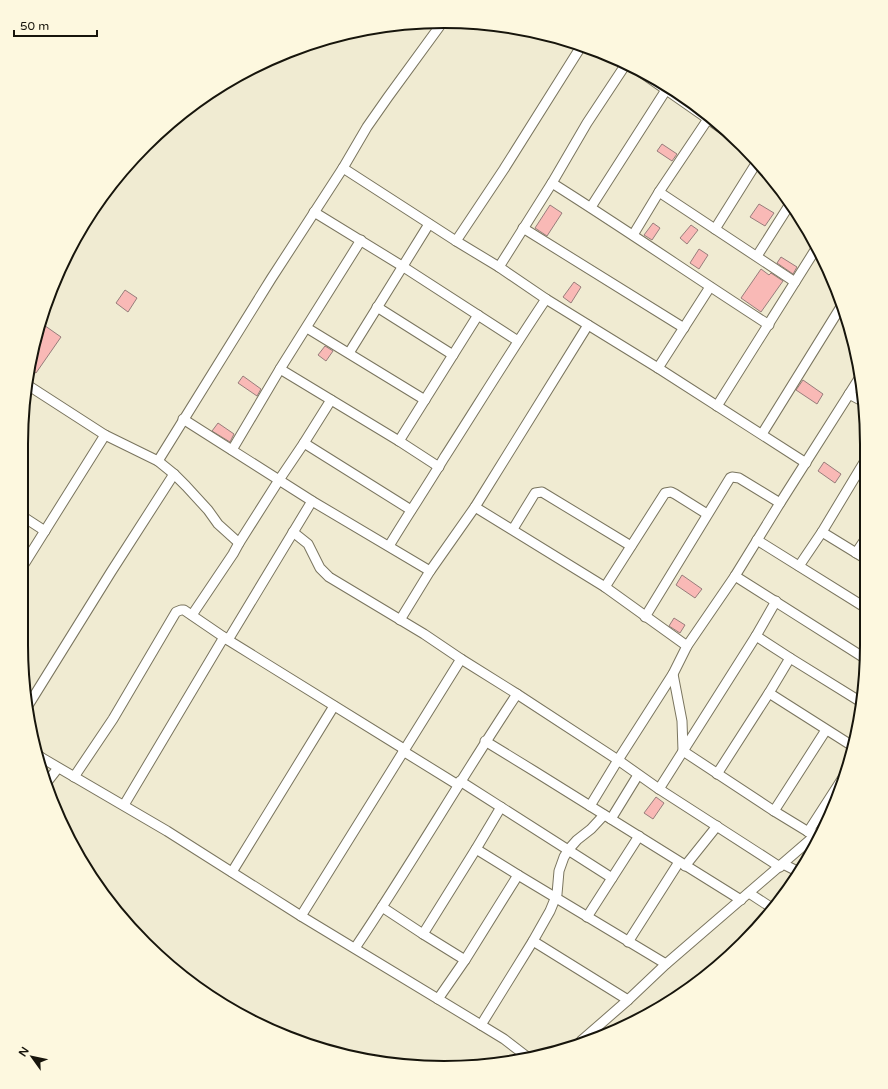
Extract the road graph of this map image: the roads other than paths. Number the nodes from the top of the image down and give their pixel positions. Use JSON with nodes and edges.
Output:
{"nodes":[{"id":1,"x":438,"y":28,"type":"edge"},
{"id":2,"x":578,"y":50,"type":"edge"},
{"id":3,"x":623,"y":69,"type":"edge"},
{"id":4,"x":665,"y":92,"type":"edge"},
{"id":5,"x":706,"y":121,"type":"edge"},
{"id":6,"x":754,"y":167,"type":"edge"},
{"id":7,"x":343,"y":168,"type":"junction"},
{"id":8,"x":552,"y":183,"type":"junction"},
{"id":9,"x":659,"y":192,"type":"junction"},
{"id":10,"x":591,"y":207,"type":"junction"},
{"id":11,"x":787,"y":209,"type":"edge"},
{"id":12,"x":314,"y":212,"type":"junction"},
{"id":13,"x":429,"y":224,"type":"junction"},
{"id":14,"x":522,"y":228,"type":"junction"},
{"id":15,"x":715,"y":229,"type":"junction"},
{"id":16,"x":633,"y":235,"type":"junction"},
{"id":17,"x":361,"y":240,"type":"junction"},
{"id":18,"x":456,"y":241,"type":"junction"},
{"id":19,"x":813,"y":253,"type":"edge"},
{"id":20,"x":756,"y":256,"type":"junction"},
{"id":21,"x":402,"y":266,"type":"junction"},
{"id":22,"x":499,"y":267,"type":"junction"},
{"id":23,"x":794,"y":282,"type":"junction"},
{"id":24,"x":710,"y":287,"type":"junction"},
{"id":25,"x":546,"y":299,"type":"junction"},
{"id":26,"x":377,"y":307,"type":"junction"},
{"id":27,"x":838,"y":311,"type":"edge"},
{"id":28,"x":478,"y":316,"type":"junction"},
{"id":29,"x":588,"y":325,"type":"junction"},
{"id":30,"x":768,"y":325,"type":"junction"},
{"id":31,"x":307,"y":328,"type":"junction"},
{"id":32,"x":684,"y":328,"type":"junction"},
{"id":33,"x":518,"y":341,"type":"junction"},
{"id":34,"x":349,"y":353,"type":"junction"},
{"id":35,"x":453,"y":355,"type":"junction"},
{"id":36,"x":658,"y":368,"type":"junction"},
{"id":37,"x":280,"y":369,"type":"junction"},
{"id":38,"x":855,"y":385,"type":"edge"},
{"id":39,"x":32,"y":388,"type":"edge"},
{"id":40,"x":850,"y":394,"type":"junction"},
{"id":41,"x":857,"y":398,"type":"edge"},
{"id":42,"x":331,"y":400,"type":"junction"},
{"id":43,"x":425,"y":400,"type":"junction"},
{"id":44,"x":717,"y":406,"type":"junction"},
{"id":45,"x":183,"y":419,"type":"junction"},
{"id":46,"x":105,"y":434,"type":"junction"},
{"id":47,"x":762,"y":434,"type":"junction"},
{"id":48,"x":398,"y":441,"type":"junction"},
{"id":49,"x":304,"y":443,"type":"junction"},
{"id":50,"x":232,"y":450,"type":"junction"},
{"id":51,"x":158,"y":461,"type":"junction"},
{"id":52,"x":806,"y":463,"type":"junction"},
{"id":53,"x":439,"y":467,"type":"junction"},
{"id":54,"x":860,"y":469,"type":"edge"},
{"id":55,"x":174,"y":474,"type":"junction"},
{"id":56,"x":279,"y":480,"type":"junction"},
{"id":57,"x":312,"y":501,"type":"junction"},
{"id":58,"x":780,"y":503,"type":"junction"},
{"id":59,"x":475,"y":507,"type":"junction"},
{"id":60,"x":411,"y":510,"type":"junction"},
{"id":61,"x":707,"y":514,"type":"junction"},
{"id":62,"x":28,"y":520,"type":"edge"},
{"id":63,"x":513,"y":529,"type":"junction"},
{"id":64,"x":45,"y":531,"type":"junction"},
{"id":65,"x":293,"y":532,"type":"junction"},
{"id":66,"x":822,"y":532,"type":"junction"},
{"id":67,"x":757,"y":540,"type":"junction"},
{"id":68,"x":239,"y":543,"type":"junction"},
{"id":69,"x":389,"y":546,"type":"junction"},
{"id":70,"x":631,"y":546,"type":"junction"},
{"id":71,"x":860,"y":547,"type":"edge"},
{"id":72,"x":856,"y":553,"type":"junction"},
{"id":73,"x":860,"y":555,"type":"edge"},
{"id":74,"x":28,"y":558,"type":"edge"},
{"id":75,"x":799,"y":566,"type":"junction"},
{"id":76,"x":430,"y":571,"type":"junction"},
{"id":77,"x":735,"y":576,"type":"junction"},
{"id":78,"x":605,"y":587,"type":"junction"},
{"id":79,"x":776,"y":601,"type":"junction"},
{"id":80,"x":860,"y":604,"type":"edge"},
{"id":81,"x":192,"y":615,"type":"junction"},
{"id":82,"x":645,"y":617,"type":"junction"},
{"id":83,"x":400,"y":620,"type":"junction"},
{"id":84,"x":756,"y":636,"type":"junction"},
{"id":85,"x":226,"y":638,"type":"junction"},
{"id":86,"x":687,"y":646,"type":"junction"},
{"id":87,"x":860,"y":655,"type":"edge"},
{"id":88,"x":790,"y":658,"type":"junction"},
{"id":89,"x":461,"y":659,"type":"junction"},
{"id":90,"x":673,"y":674,"type":"junction"},
{"id":91,"x":769,"y":693,"type":"junction"},
{"id":92,"x":517,"y":694,"type":"junction"},
{"id":93,"x":32,"y":699,"type":"edge"},
{"id":94,"x":856,"y":699,"type":"edge"},
{"id":95,"x":334,"y":706,"type":"junction"},
{"id":96,"x":826,"y":730,"type":"junction"},
{"id":97,"x":486,"y":741,"type":"junction"},
{"id":98,"x":848,"y":743,"type":"edge"},
{"id":99,"x":404,"y":750,"type":"junction"},
{"id":100,"x":683,"y":751,"type":"junction"},
{"id":101,"x":44,"y":759,"type":"edge"},
{"id":102,"x":618,"y":760,"type":"junction"},
{"id":103,"x":58,"y":768,"type":"junction"},
{"id":104,"x":717,"y":774,"type":"junction"},
{"id":105,"x":638,"y":775,"type":"junction"},
{"id":106,"x":74,"y":776,"type":"junction"},
{"id":107,"x":50,"y":778,"type":"edge"},
{"id":108,"x":459,"y":783,"type":"junction"},
{"id":109,"x":659,"y":789,"type":"junction"},
{"id":110,"x":124,"y":805,"type":"junction"},
{"id":111,"x":501,"y":806,"type":"junction"},
{"id":112,"x":590,"y":806,"type":"junction"},
{"id":113,"x":825,"y":810,"type":"edge"},
{"id":114,"x":774,"y":811,"type":"junction"},
{"id":115,"x":607,"y":817,"type":"junction"},
{"id":116,"x":717,"y":826,"type":"junction"},
{"id":117,"x":815,"y":833,"type":"edge"},
{"id":118,"x":812,"y":834,"type":"junction"},
{"id":119,"x":639,"y":836,"type":"junction"},
{"id":120,"x":476,"y":849,"type":"junction"},
{"id":121,"x":568,"y":849,"type":"junction"},
{"id":122,"x":682,"y":864,"type":"junction"},
{"id":123,"x":782,"y":865,"type":"junction"},
{"id":124,"x":794,"y":870,"type":"edge"},
{"id":125,"x":232,"y":872,"type":"junction"},
{"id":126,"x":518,"y":875,"type":"junction"},
{"id":127,"x":612,"y":878,"type":"junction"},
{"id":128,"x":749,"y":893,"type":"junction"},
{"id":129,"x":556,"y":898,"type":"junction"},
{"id":130,"x":741,"y":900,"type":"junction"},
{"id":131,"x":768,"y":905,"type":"edge"},
{"id":132,"x":382,"y":907,"type":"junction"},
{"id":133,"x":301,"y":916,"type":"junction"},
{"id":134,"x":587,"y":917,"type":"junction"},
{"id":135,"x":423,"y":934,"type":"junction"},
{"id":136,"x":533,"y":941,"type":"junction"},
{"id":137,"x":628,"y":942,"type":"junction"},
{"id":138,"x":355,"y":948,"type":"junction"},
{"id":139,"x":465,"y":960,"type":"junction"},
{"id":140,"x":666,"y":964,"type":"junction"},
{"id":141,"x":438,"y":999,"type":"junction"},
{"id":142,"x":628,"y":1000,"type":"junction"},
{"id":143,"x":481,"y":1025,"type":"junction"},
{"id":144,"x":601,"y":1030,"type":"edge"},
{"id":145,"x":523,"y":1053,"type":"edge"}],
"edges":[{"from":1,"to":7,"type":"street"},
{"from":2,"to":18,"type":"street"},
{"from":3,"to":8,"type":"street"},
{"from":4,"to":10,"type":"street"},
{"from":5,"to":9,"type":"street"},
{"from":6,"to":15,"type":"street"},
{"from":7,"to":12,"type":"street"},
{"from":7,"to":13,"type":"street"},
{"from":8,"to":10,"type":"street"},
{"from":8,"to":14,"type":"street"},
{"from":9,"to":15,"type":"street"},
{"from":9,"to":16,"type":"street"},
{"from":10,"to":16,"type":"street"},
{"from":11,"to":20,"type":"street"},
{"from":12,"to":17,"type":"street"},
{"from":12,"to":45,"type":"street"},
{"from":13,"to":18,"type":"street"},
{"from":13,"to":21,"type":"street"},
{"from":14,"to":22,"type":"street"},
{"from":14,"to":32,"type":"street"},
{"from":15,"to":20,"type":"street"},
{"from":16,"to":24,"type":"street"},
{"from":17,"to":21,"type":"street"},
{"from":17,"to":31,"type":"street"},
{"from":18,"to":22,"type":"street"},
{"from":19,"to":23,"type":"street"},
{"from":20,"to":23,"type":"street"},
{"from":21,"to":26,"type":"street"},
{"from":21,"to":28,"type":"street"},
{"from":22,"to":25,"type":"street"},
{"from":23,"to":30,"type":"street"},
{"from":24,"to":30,"type":"street"},
{"from":24,"to":32,"type":"street"},
{"from":25,"to":29,"type":"street"},
{"from":25,"to":33,"type":"street"},
{"from":26,"to":34,"type":"street"},
{"from":26,"to":35,"type":"street"},
{"from":27,"to":47,"type":"street"},
{"from":28,"to":33,"type":"street"},
{"from":28,"to":35,"type":"street"},
{"from":29,"to":36,"type":"street"},
{"from":29,"to":59,"type":"street"},
{"from":30,"to":44,"type":"street"},
{"from":31,"to":34,"type":"street"},
{"from":31,"to":37,"type":"street"},
{"from":32,"to":36,"type":"street"},
{"from":33,"to":53,"type":"street"},
{"from":34,"to":43,"type":"street"},
{"from":35,"to":43,"type":"street"},
{"from":36,"to":44,"type":"street"},
{"from":37,"to":42,"type":"street"},
{"from":37,"to":50,"type":"street"},
{"from":38,"to":40,"type":"street"},
{"from":39,"to":46,"type":"street"},
{"from":40,"to":41,"type":"street"},
{"from":40,"to":52,"type":"street"},
{"from":42,"to":48,"type":"street"},
{"from":42,"to":49,"type":"street"},
{"from":43,"to":48,"type":"street"},
{"from":44,"to":47,"type":"street"},
{"from":45,"to":50,"type":"street"},
{"from":45,"to":51,"type":"street"},
{"from":46,"to":51,"type":"street"},
{"from":46,"to":64,"type":"street"},
{"from":47,"to":52,"type":"street"},
{"from":48,"to":53,"type":"street"},
{"from":49,"to":56,"type":"street"},
{"from":49,"to":60,"type":"street"},
{"from":50,"to":56,"type":"street"},
{"from":51,"to":55,"type":"street"},
{"from":52,"to":58,"type":"street"},
{"from":53,"to":60,"type":"street"},
{"from":54,"to":66,"type":"street"},
{"from":55,"to":68,"type":"street"},
{"from":55,"to":93,"type":"street"},
{"from":56,"to":57,"type":"street"},
{"from":56,"to":68,"type":"street"},
{"from":57,"to":65,"type":"street"},
{"from":57,"to":69,"type":"street"},
{"from":58,"to":61,"type":"street"},
{"from":58,"to":67,"type":"street"},
{"from":59,"to":63,"type":"street"},
{"from":59,"to":76,"type":"street"},
{"from":60,"to":69,"type":"street"},
{"from":61,"to":70,"type":"street"},
{"from":61,"to":82,"type":"street"},
{"from":62,"to":64,"type":"street"},
{"from":63,"to":70,"type":"street"},
{"from":63,"to":78,"type":"street"},
{"from":64,"to":74,"type":"street"},
{"from":65,"to":83,"type":"street"},
{"from":65,"to":85,"type":"street"},
{"from":66,"to":72,"type":"street"},
{"from":66,"to":75,"type":"street"},
{"from":67,"to":75,"type":"street"},
{"from":67,"to":77,"type":"street"},
{"from":68,"to":81,"type":"street"},
{"from":69,"to":76,"type":"street"},
{"from":70,"to":78,"type":"street"},
{"from":71,"to":72,"type":"street"},
{"from":72,"to":73,"type":"street"},
{"from":75,"to":80,"type":"street"},
{"from":76,"to":83,"type":"street"},
{"from":77,"to":79,"type":"street"},
{"from":77,"to":86,"type":"street"},
{"from":78,"to":82,"type":"street"},
{"from":79,"to":84,"type":"street"},
{"from":79,"to":87,"type":"street"},
{"from":81,"to":85,"type":"street"},
{"from":81,"to":106,"type":"street"},
{"from":82,"to":86,"type":"street"},
{"from":83,"to":89,"type":"street"},
{"from":84,"to":88,"type":"street"},
{"from":84,"to":100,"type":"street"},
{"from":85,"to":95,"type":"street"},
{"from":85,"to":110,"type":"street"},
{"from":86,"to":90,"type":"street"},
{"from":88,"to":91,"type":"street"},
{"from":88,"to":94,"type":"street"},
{"from":89,"to":92,"type":"street"},
{"from":89,"to":99,"type":"street"},
{"from":90,"to":100,"type":"street"},
{"from":90,"to":102,"type":"street"},
{"from":91,"to":96,"type":"street"},
{"from":91,"to":104,"type":"street"},
{"from":92,"to":97,"type":"street"},
{"from":92,"to":102,"type":"street"},
{"from":95,"to":99,"type":"street"},
{"from":95,"to":125,"type":"street"},
{"from":96,"to":98,"type":"street"},
{"from":96,"to":114,"type":"street"},
{"from":97,"to":108,"type":"street"},
{"from":97,"to":112,"type":"street"},
{"from":99,"to":108,"type":"street"},
{"from":99,"to":133,"type":"street"},
{"from":100,"to":104,"type":"street"},
{"from":100,"to":109,"type":"street"},
{"from":101,"to":103,"type":"street"},
{"from":102,"to":105,"type":"street"},
{"from":102,"to":112,"type":"street"},
{"from":103,"to":106,"type":"street"},
{"from":103,"to":107,"type":"street"},
{"from":104,"to":114,"type":"street"},
{"from":105,"to":109,"type":"street"},
{"from":105,"to":115,"type":"street"},
{"from":106,"to":110,"type":"street"},
{"from":108,"to":111,"type":"street"},
{"from":108,"to":132,"type":"street"},
{"from":109,"to":116,"type":"street"},
{"from":110,"to":125,"type":"street"},
{"from":111,"to":120,"type":"street"},
{"from":111,"to":121,"type":"street"},
{"from":112,"to":115,"type":"street"},
{"from":113,"to":118,"type":"street"},
{"from":114,"to":118,"type":"street"},
{"from":115,"to":119,"type":"street"},
{"from":115,"to":121,"type":"street"},
{"from":116,"to":122,"type":"street"},
{"from":116,"to":123,"type":"street"},
{"from":117,"to":118,"type":"street"},
{"from":118,"to":123,"type":"street"},
{"from":119,"to":122,"type":"street"},
{"from":119,"to":127,"type":"street"},
{"from":120,"to":126,"type":"street"},
{"from":120,"to":135,"type":"street"},
{"from":121,"to":127,"type":"street"},
{"from":121,"to":129,"type":"street"},
{"from":122,"to":130,"type":"street"},
{"from":122,"to":137,"type":"street"},
{"from":123,"to":124,"type":"street"},
{"from":123,"to":128,"type":"street"},
{"from":125,"to":133,"type":"street"},
{"from":126,"to":129,"type":"street"},
{"from":126,"to":139,"type":"street"},
{"from":127,"to":134,"type":"street"},
{"from":128,"to":130,"type":"street"},
{"from":128,"to":131,"type":"street"},
{"from":129,"to":134,"type":"street"},
{"from":129,"to":136,"type":"street"},
{"from":130,"to":140,"type":"street"},
{"from":132,"to":135,"type":"street"},
{"from":132,"to":138,"type":"street"},
{"from":133,"to":138,"type":"street"},
{"from":134,"to":137,"type":"street"},
{"from":135,"to":139,"type":"street"},
{"from":136,"to":142,"type":"street"},
{"from":136,"to":143,"type":"street"},
{"from":137,"to":140,"type":"street"},
{"from":138,"to":141,"type":"street"},
{"from":139,"to":141,"type":"street"},
{"from":140,"to":142,"type":"street"},
{"from":141,"to":143,"type":"street"},
{"from":142,"to":144,"type":"street"},
{"from":143,"to":145,"type":"street"}]}
